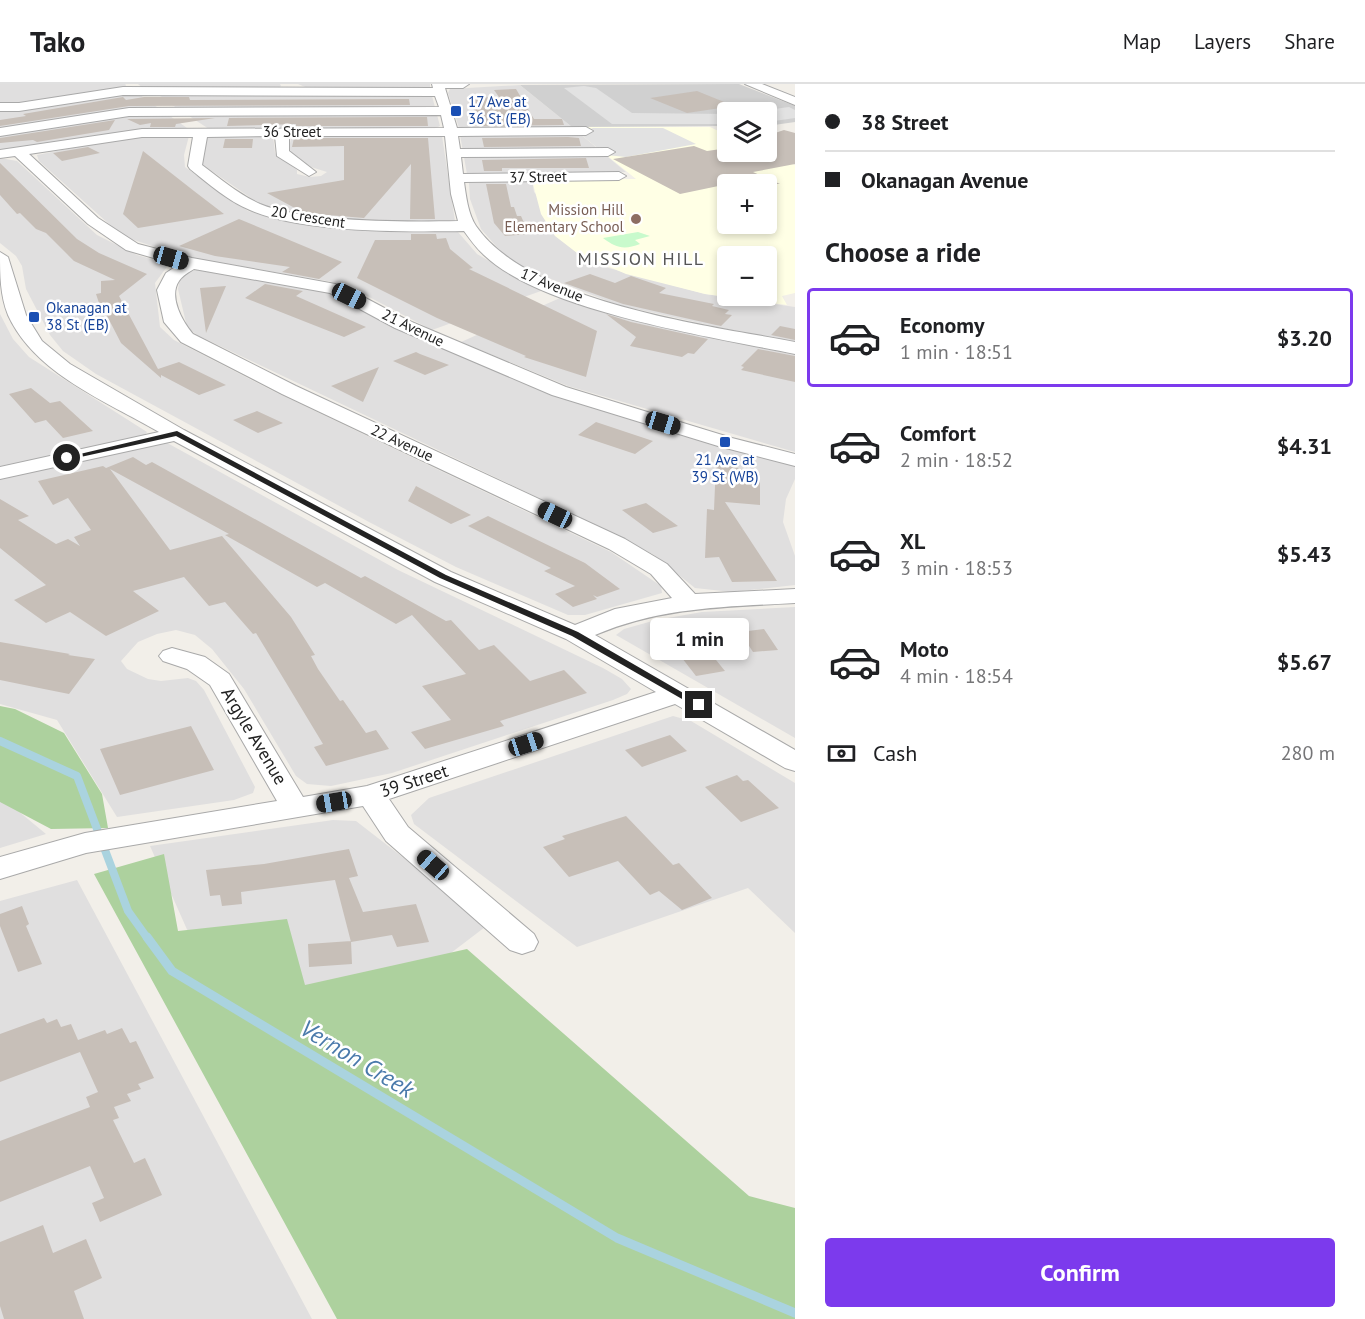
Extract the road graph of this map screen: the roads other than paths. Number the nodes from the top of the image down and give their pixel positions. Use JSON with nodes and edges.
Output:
{"nodes":[{"id":1,"x":463,"y":84,"type":"edge"},
{"id":2,"x":752,"y":84,"type":"edge"},
{"id":3,"x":439,"y":87,"type":"edge"},
{"id":4,"x":135,"y":88,"type":"edge"},
{"id":5,"x":207,"y":88,"type":"edge"},
{"id":6,"x":291,"y":88,"type":"edge"},
{"id":7,"x":363,"y":88,"type":"edge"},
{"id":8,"x":794,"y":99,"type":"edge"},
{"id":9,"x":0,"y":107,"type":"edge"},
{"id":10,"x":172,"y":111,"type":"junction"},
{"id":11,"x":446,"y":111,"type":"junction"},
{"id":12,"x":452,"y":131,"type":"junction"},
{"id":13,"x":586,"y":131,"type":"dead end"},
{"id":14,"x":0,"y":132,"type":"edge"},
{"id":15,"x":201,"y":132,"type":"junction"},
{"id":16,"x":282,"y":132,"type":"junction"},
{"id":17,"x":20,"y":153,"type":"junction"},
{"id":18,"x":452,"y":153,"type":"junction"},
{"id":19,"x":608,"y":153,"type":"dead end"},
{"id":20,"x":0,"y":154,"type":"edge"},
{"id":21,"x":309,"y":172,"type":"dead end"},
{"id":22,"x":619,"y":176,"type":"dead end"},
{"id":23,"x":456,"y":178,"type":"junction"},
{"id":24,"x":468,"y":226,"type":"junction"},
{"id":25,"x":0,"y":257,"type":"edge"},
{"id":26,"x":191,"y":263,"type":"junction"},
{"id":27,"x":795,"y":348,"type":"edge"},
{"id":28,"x":177,"y":434,"type":"junction"},
{"id":29,"x":795,"y":460,"type":"edge"},
{"id":30,"x":0,"y":473,"type":"edge"},
{"id":31,"x":795,"y":596,"type":"edge"},
{"id":32,"x":689,"y":602,"type":"junction"},
{"id":33,"x":575,"y":634,"type":"junction"},
{"id":34,"x":172,"y":656,"type":"dead end"},
{"id":35,"x":680,"y":693,"type":"junction"},
{"id":36,"x":795,"y":762,"type":"edge"},
{"id":37,"x":371,"y":795,"type":"junction"},
{"id":38,"x":296,"y":809,"type":"junction"},
{"id":39,"x":0,"y":868,"type":"edge"},
{"id":40,"x":522,"y":942,"type":"dead end"}],
"edges":[{"from":1,"to":3,"type":"street"},
{"from":2,"to":8,"type":"street"},
{"from":3,"to":7,"type":"street"},
{"from":3,"to":11,"type":"street","name":"17 Avenue"},
{"from":4,"to":5,"type":"street"},
{"from":4,"to":9,"type":"street"},
{"from":4,"to":10,"type":"street"},
{"from":5,"to":6,"type":"street"},
{"from":6,"to":7,"type":"street"},
{"from":10,"to":11,"type":"street"},
{"from":10,"to":14,"type":"street"},
{"from":10,"to":15,"type":"street"},
{"from":11,"to":12,"type":"street","name":"17 Avenue"},
{"from":12,"to":13,"type":"street","name":"36 Street"},
{"from":12,"to":16,"type":"street","name":"36 Street"},
{"from":12,"to":18,"type":"street","name":"17 Avenue"},
{"from":15,"to":16,"type":"street","name":"36 Street"},
{"from":15,"to":17,"type":"street","name":"36 Street"},
{"from":15,"to":24,"type":"street","name":"20 Crescent"},
{"from":16,"to":21,"type":"street"},
{"from":17,"to":20,"type":"street","name":"36 Street"},
{"from":17,"to":26,"type":"street","name":"21 Avenue"},
{"from":18,"to":19,"type":"street"},
{"from":18,"to":23,"type":"street","name":"17 Avenue"},
{"from":22,"to":23,"type":"street","name":"37 Street"},
{"from":23,"to":24,"type":"street","name":"17 Avenue"},
{"from":24,"to":27,"type":"street","name":"17 Avenue"},
{"from":25,"to":28,"type":"street"},
{"from":26,"to":29,"type":"street","name":"21 Avenue"},
{"from":26,"to":32,"type":"street","name":"22 Avenue"},
{"from":28,"to":30,"type":"street"},
{"from":28,"to":33,"type":"street"},
{"from":31,"to":32,"type":"street"},
{"from":32,"to":33,"type":"street"},
{"from":33,"to":35,"type":"street"},
{"from":34,"to":38,"type":"street","name":"Argyle Avenue"},
{"from":35,"to":36,"type":"street"},
{"from":35,"to":37,"type":"street","name":"39 Street"},
{"from":37,"to":38,"type":"street","name":"39 Street"},
{"from":37,"to":40,"type":"street"},
{"from":38,"to":39,"type":"street","name":"39 Street"}]}
